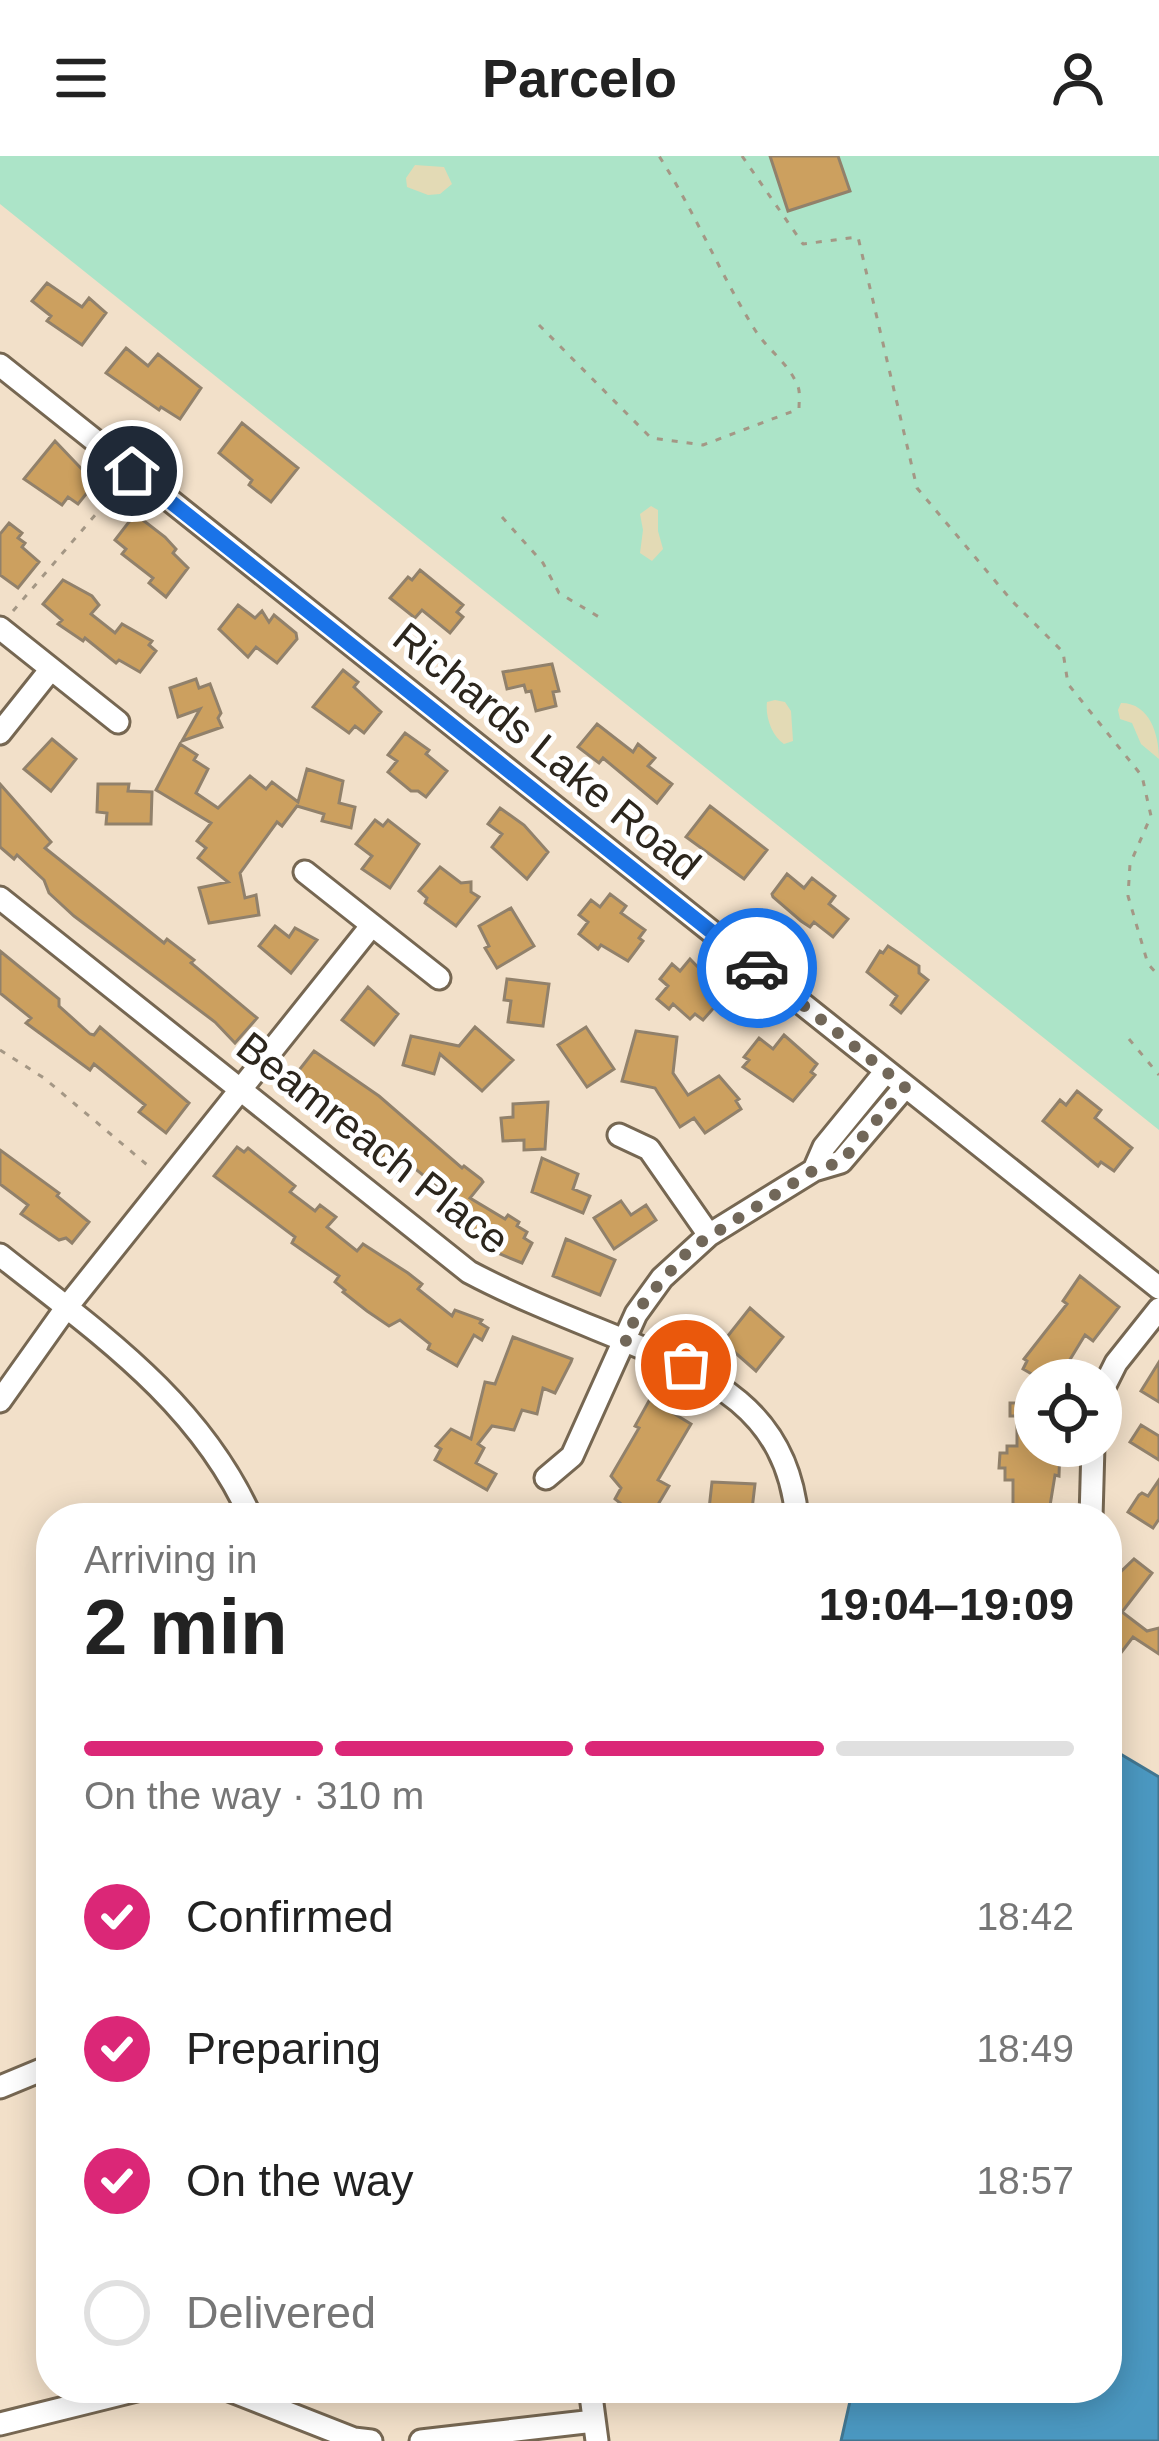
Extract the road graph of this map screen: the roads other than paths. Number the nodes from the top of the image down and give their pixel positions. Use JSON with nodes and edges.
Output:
{"nodes":[{"id":1,"x":0,"y":365,"type":"edge"},
{"id":2,"x":0,"y":628,"type":"edge"},
{"id":3,"x":51,"y":669,"type":"junction"},
{"id":4,"x":118,"y":722,"type":"dead end"},
{"id":5,"x":0,"y":733,"type":"edge"},
{"id":6,"x":305,"y":872,"type":"dead end"},
{"id":7,"x":0,"y":898,"type":"edge"},
{"id":8,"x":372,"y":925,"type":"junction"},
{"id":9,"x":439,"y":978,"type":"dead end"},
{"id":10,"x":886,"y":1072,"type":"junction"},
{"id":11,"x":905,"y":1087,"type":"junction"},
{"id":12,"x":240,"y":1090,"type":"junction"},
{"id":13,"x":619,"y":1135,"type":"dead end"},
{"id":14,"x":814,"y":1170,"type":"junction"},
{"id":15,"x":710,"y":1234,"type":"junction"},
{"id":16,"x":0,"y":1255,"type":"edge"},
{"id":17,"x":1159,"y":1288,"type":"edge"},
{"id":18,"x":66,"y":1308,"type":"junction"},
{"id":19,"x":1159,"y":1309,"type":"edge"},
{"id":20,"x":624,"y":1340,"type":"junction"},
{"id":21,"x":1119,"y":1359,"type":"edge"},
{"id":22,"x":0,"y":1401,"type":"edge"},
{"id":23,"x":1093,"y":1467,"type":"edge"},
{"id":24,"x":546,"y":1478,"type":"dead end"},
{"id":25,"x":243,"y":1503,"type":"edge"},
{"id":26,"x":793,"y":1503,"type":"edge"},
{"id":27,"x":1092,"y":1503,"type":"edge"},
{"id":28,"x":36,"y":2072,"type":"edge"},
{"id":29,"x":0,"y":2087,"type":"edge"},
{"id":30,"x":86,"y":2403,"type":"edge"},
{"id":31,"x":262,"y":2403,"type":"edge"},
{"id":32,"x":0,"y":2425,"type":"edge"},
{"id":33,"x":596,"y":2431,"type":"edge"},
{"id":34,"x":371,"y":2441,"type":"edge"},
{"id":35,"x":421,"y":2441,"type":"edge"}],
"edges":[{"from":1,"to":10,"type":"street","name":"Richards Lake Road"},
{"from":2,"to":3,"type":"street"},
{"from":3,"to":4,"type":"street"},
{"from":3,"to":5,"type":"street"},
{"from":6,"to":8,"type":"street"},
{"from":7,"to":12,"type":"street","name":"Beamreach Place"},
{"from":8,"to":9,"type":"street"},
{"from":8,"to":12,"type":"street"},
{"from":10,"to":11,"type":"street","name":"Richards Lake Road"},
{"from":10,"to":14,"type":"street"},
{"from":11,"to":14,"type":"street"},
{"from":11,"to":17,"type":"street","name":"Richards Lake Road"},
{"from":12,"to":18,"type":"street"},
{"from":12,"to":20,"type":"street","name":"Beamreach Place"},
{"from":13,"to":15,"type":"street"},
{"from":14,"to":15,"type":"street"},
{"from":15,"to":20,"type":"street"},
{"from":16,"to":18,"type":"street"},
{"from":18,"to":22,"type":"street"},
{"from":18,"to":25,"type":"street"},
{"from":19,"to":21,"type":"street"},
{"from":20,"to":24,"type":"street"},
{"from":20,"to":26,"type":"street","name":"Beamreach Place"},
{"from":23,"to":27,"type":"street"},
{"from":28,"to":29,"type":"street"},
{"from":30,"to":32,"type":"street"},
{"from":31,"to":34,"type":"street"},
{"from":33,"to":35,"type":"street"}]}
